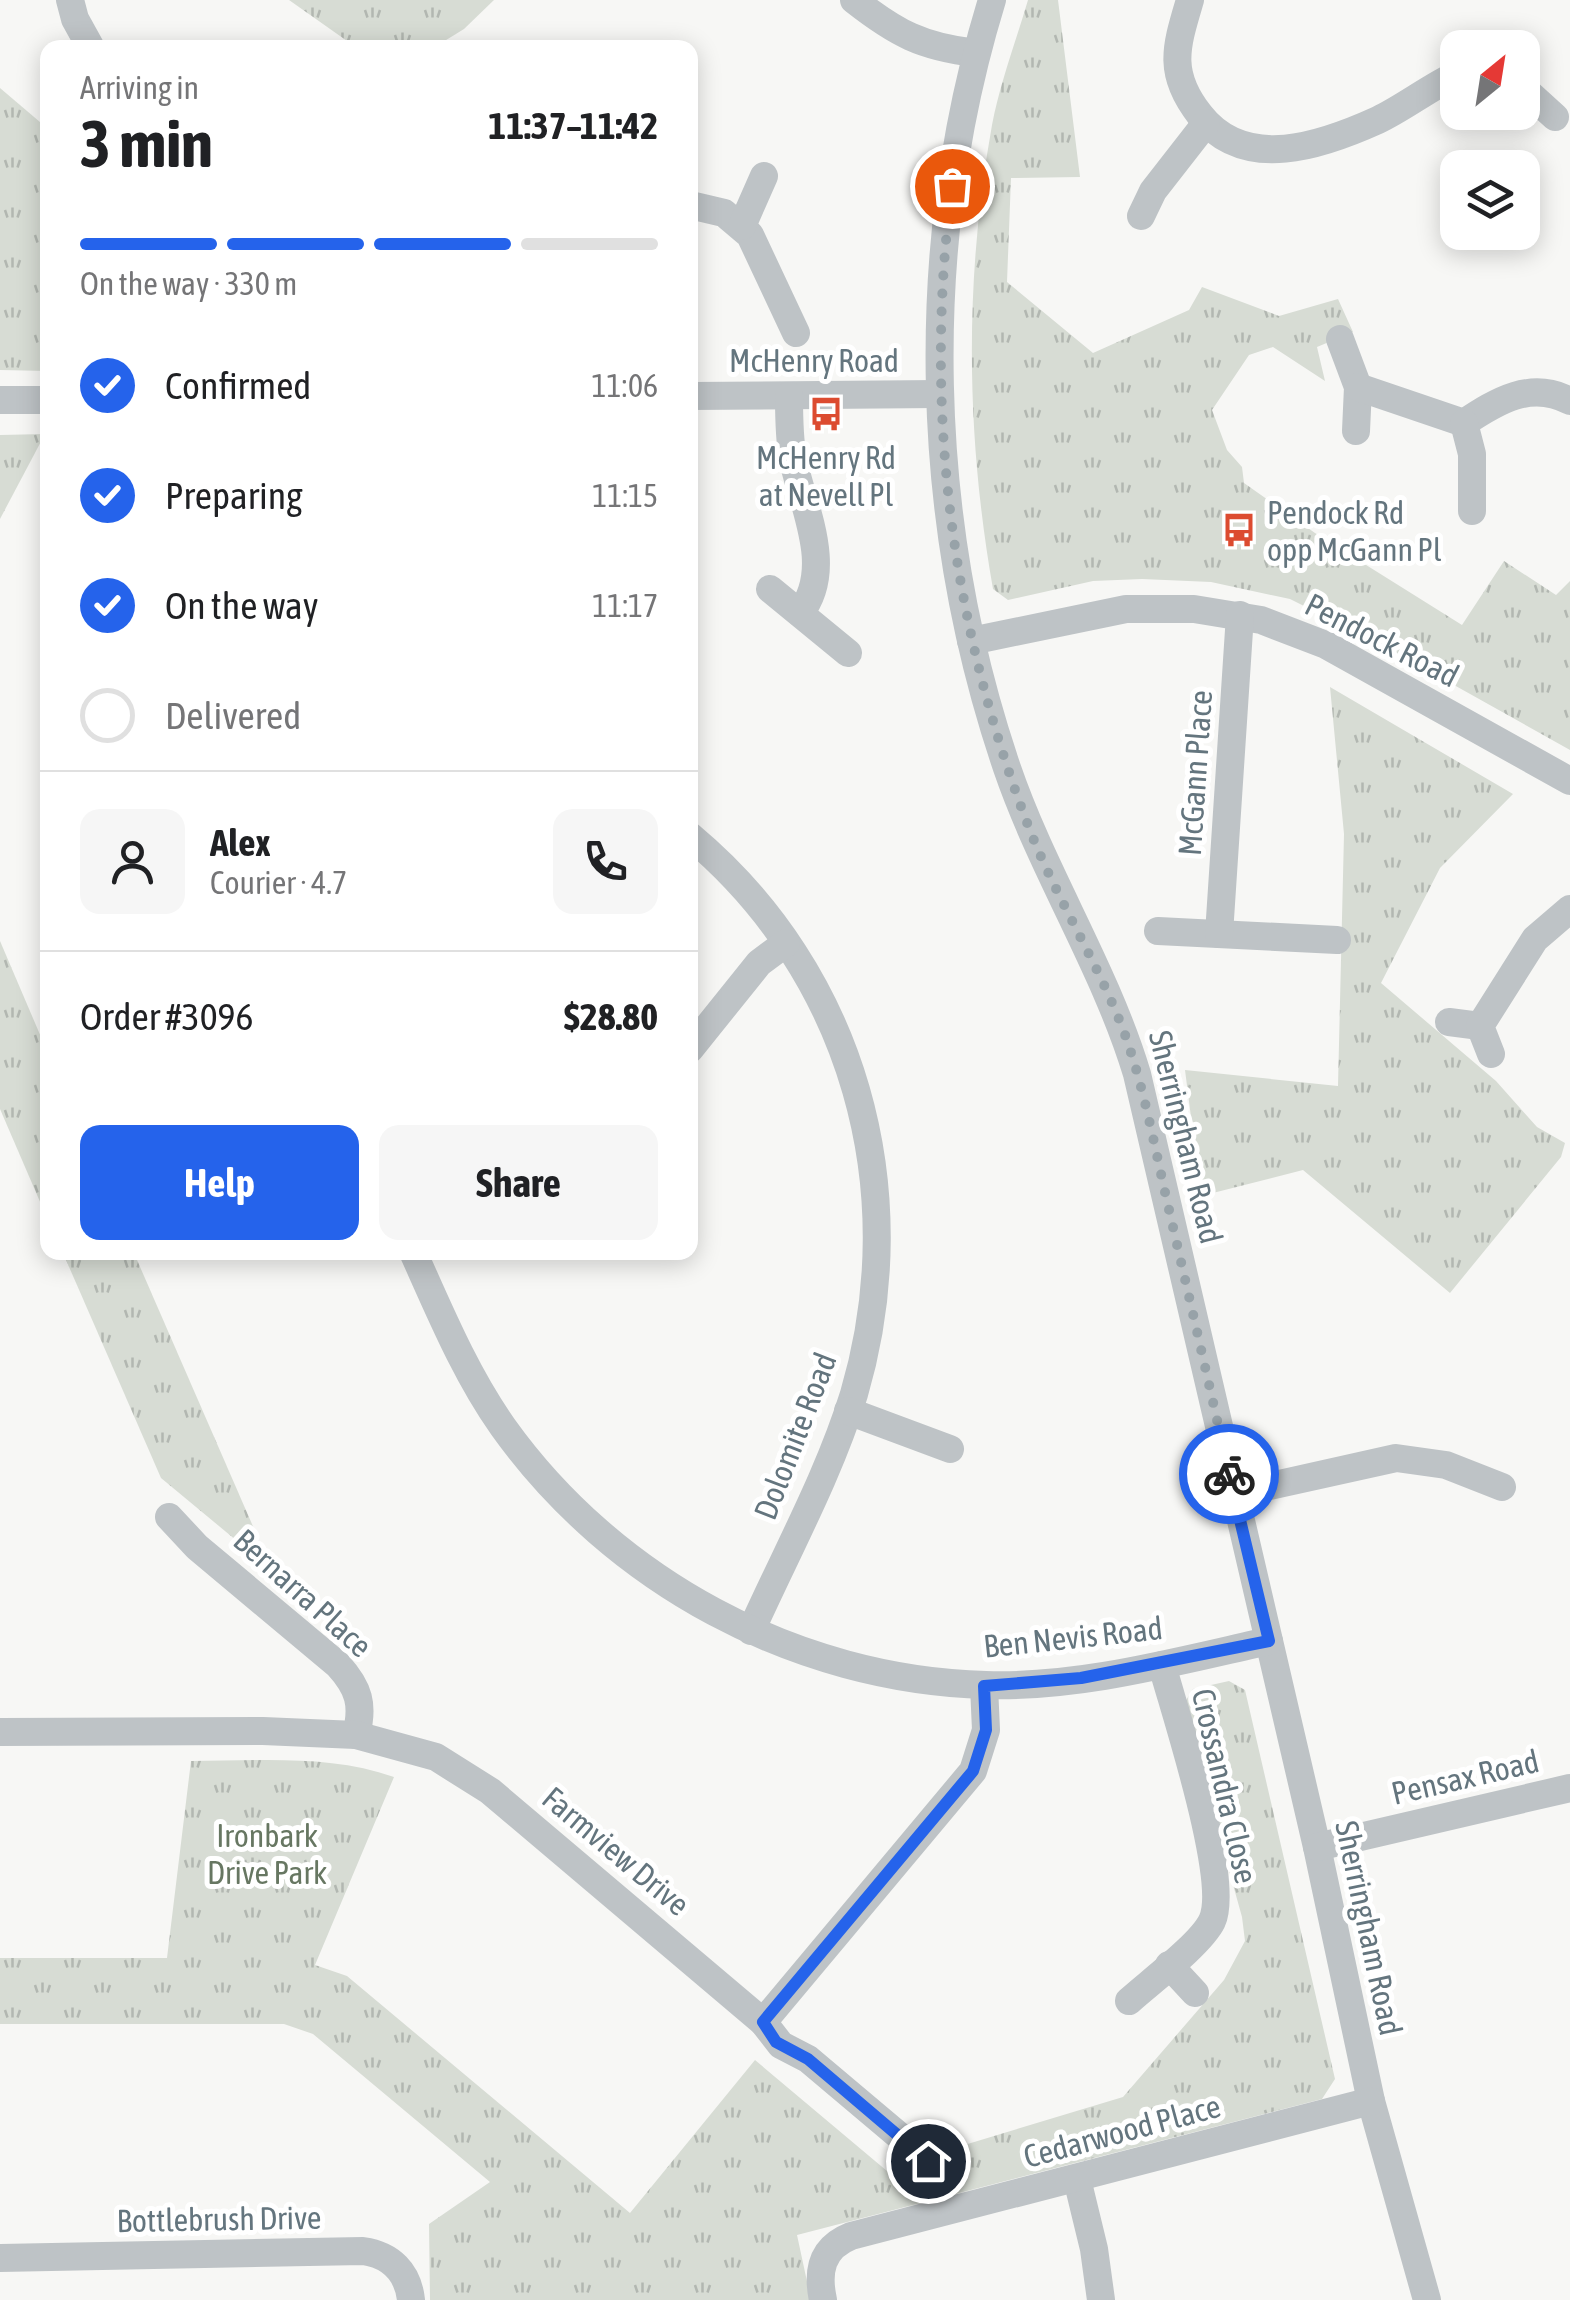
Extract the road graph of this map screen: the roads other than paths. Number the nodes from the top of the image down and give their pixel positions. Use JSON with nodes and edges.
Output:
{"nodes":[{"id":1,"x":70,"y":0,"type":"edge"},
{"id":2,"x":854,"y":0,"type":"edge"},
{"id":3,"x":992,"y":0,"type":"edge"},
{"id":4,"x":1190,"y":0,"type":"edge"},
{"id":5,"x":86,"y":40,"type":"edge"},
{"id":6,"x":976,"y":52,"type":"junction"},
{"id":7,"x":1440,"y":84,"type":"edge"},
{"id":8,"x":1540,"y":103,"type":"edge"},
{"id":9,"x":1555,"y":117,"type":"dead end"},
{"id":10,"x":1206,"y":123,"type":"junction"},
{"id":11,"x":764,"y":176,"type":"dead end"},
{"id":12,"x":698,"y":207,"type":"edge"},
{"id":13,"x":1140,"y":216,"type":"dead end"},
{"id":14,"x":742,"y":226,"type":"junction"},
{"id":15,"x":796,"y":333,"type":"dead end"},
{"id":16,"x":1340,"y":339,"type":"dead end"},
{"id":17,"x":1358,"y":387,"type":"junction"},
{"id":18,"x":940,"y":394,"type":"junction"},
{"id":19,"x":698,"y":396,"type":"edge"},
{"id":20,"x":789,"y":396,"type":"junction"},
{"id":21,"x":0,"y":400,"type":"edge"},
{"id":22,"x":40,"y":400,"type":"edge"},
{"id":23,"x":1570,"y":401,"type":"edge"},
{"id":24,"x":1464,"y":423,"type":"junction"},
{"id":25,"x":1356,"y":431,"type":"dead end"},
{"id":26,"x":1472,"y":510,"type":"dead end"},
{"id":27,"x":770,"y":589,"type":"dead end"},
{"id":28,"x":800,"y":613,"type":"junction"},
{"id":29,"x":1240,"y":616,"type":"junction"},
{"id":30,"x":971,"y":641,"type":"junction"},
{"id":31,"x":848,"y":653,"type":"dead end"},
{"id":32,"x":1570,"y":782,"type":"edge"},
{"id":33,"x":698,"y":844,"type":"edge"},
{"id":34,"x":1570,"y":909,"type":"edge"},
{"id":35,"x":1158,"y":932,"type":"dead end"},
{"id":36,"x":1219,"y":934,"type":"junction"},
{"id":37,"x":1338,"y":940,"type":"dead end"},
{"id":38,"x":786,"y":943,"type":"junction"},
{"id":39,"x":1450,"y":1022,"type":"dead end"},
{"id":40,"x":1480,"y":1026,"type":"junction"},
{"id":41,"x":698,"y":1039,"type":"edge"},
{"id":42,"x":1491,"y":1054,"type":"dead end"},
{"id":43,"x":417,"y":1260,"type":"edge"},
{"id":44,"x":848,"y":1411,"type":"junction"},
{"id":45,"x":950,"y":1449,"type":"dead end"},
{"id":46,"x":1502,"y":1487,"type":"dead end"},
{"id":47,"x":1234,"y":1494,"type":"junction"},
{"id":48,"x":169,"y":1517,"type":"dead end"},
{"id":49,"x":751,"y":1631,"type":"junction"},
{"id":50,"x":1269,"y":1641,"type":"junction"},
{"id":51,"x":1162,"y":1664,"type":"junction"},
{"id":52,"x":984,"y":1686,"type":"junction"},
{"id":53,"x":0,"y":1732,"type":"edge"},
{"id":54,"x":356,"y":1735,"type":"junction"},
{"id":55,"x":1570,"y":1788,"type":"edge"},
{"id":56,"x":1317,"y":1848,"type":"junction"},
{"id":57,"x":1169,"y":1964,"type":"junction"},
{"id":58,"x":1195,"y":1993,"type":"dead end"},
{"id":59,"x":1129,"y":2002,"type":"dead end"},
{"id":60,"x":763,"y":2022,"type":"junction"},
{"id":61,"x":1370,"y":2101,"type":"junction"},
{"id":62,"x":928,"y":2161,"type":"dead end"},
{"id":63,"x":1078,"y":2180,"type":"junction"},
{"id":64,"x":0,"y":2258,"type":"edge"},
{"id":65,"x":411,"y":2300,"type":"edge"},
{"id":66,"x":823,"y":2300,"type":"edge"},
{"id":67,"x":1101,"y":2300,"type":"edge"},
{"id":68,"x":1427,"y":2300,"type":"edge"}],
"edges":[{"from":1,"to":5,"type":"street"},
{"from":2,"to":6,"type":"street"},
{"from":3,"to":6,"type":"street","name":"Sherringham Road"},
{"from":4,"to":10,"type":"street"},
{"from":6,"to":18,"type":"street","name":"Sherringham Road"},
{"from":7,"to":10,"type":"street"},
{"from":8,"to":9,"type":"street"},
{"from":10,"to":13,"type":"street"},
{"from":11,"to":14,"type":"street"},
{"from":12,"to":14,"type":"street"},
{"from":14,"to":15,"type":"street"},
{"from":16,"to":17,"type":"street"},
{"from":17,"to":24,"type":"street"},
{"from":17,"to":25,"type":"street"},
{"from":18,"to":20,"type":"street","name":"McHenry Road"},
{"from":18,"to":30,"type":"street","name":"Sherringham Road"},
{"from":19,"to":20,"type":"street","name":"McHenry Road"},
{"from":20,"to":28,"type":"street"},
{"from":21,"to":22,"type":"street"},
{"from":23,"to":24,"type":"street"},
{"from":24,"to":26,"type":"street"},
{"from":27,"to":28,"type":"street"},
{"from":28,"to":31,"type":"street"},
{"from":29,"to":30,"type":"street","name":"Pendock Road"},
{"from":29,"to":32,"type":"street","name":"Pendock Road"},
{"from":29,"to":36,"type":"street","name":"McGann Place"},
{"from":30,"to":47,"type":"street","name":"Sherringham Road"},
{"from":33,"to":38,"type":"street","name":"Dolomite Road"},
{"from":34,"to":40,"type":"street"},
{"from":35,"to":36,"type":"street"},
{"from":36,"to":37,"type":"street"},
{"from":38,"to":41,"type":"street"},
{"from":38,"to":44,"type":"street","name":"Dolomite Road"},
{"from":39,"to":40,"type":"street"},
{"from":40,"to":42,"type":"street"},
{"from":43,"to":49,"type":"street","name":"Ben Nevis Road"},
{"from":44,"to":45,"type":"street"},
{"from":44,"to":49,"type":"street","name":"Dolomite Road"},
{"from":46,"to":47,"type":"street"},
{"from":47,"to":50,"type":"street","name":"Sherringham Road"},
{"from":48,"to":54,"type":"street","name":"Bernarra Place"},
{"from":49,"to":52,"type":"street","name":"Ben Nevis Road"},
{"from":50,"to":51,"type":"street","name":"Ben Nevis Road"},
{"from":50,"to":56,"type":"street","name":"Sherringham Road"},
{"from":51,"to":52,"type":"street","name":"Ben Nevis Road"},
{"from":51,"to":57,"type":"street","name":"Crossandra Close"},
{"from":52,"to":60,"type":"street"},
{"from":53,"to":54,"type":"street","name":"Farmview Drive"},
{"from":54,"to":60,"type":"street","name":"Farmview Drive"},
{"from":55,"to":56,"type":"street","name":"Pensax Road"},
{"from":56,"to":61,"type":"street","name":"Sherringham Road"},
{"from":57,"to":58,"type":"street"},
{"from":57,"to":59,"type":"street","name":"Crossandra Close"},
{"from":60,"to":62,"type":"street","name":"Farmview Drive"},
{"from":61,"to":63,"type":"street","name":"Cedarwood Place"},
{"from":61,"to":68,"type":"street","name":"Sherringham Road"},
{"from":63,"to":66,"type":"street","name":"Cedarwood Place"},
{"from":63,"to":67,"type":"street"},
{"from":64,"to":65,"type":"street","name":"Bottlebrush Drive"}]}
